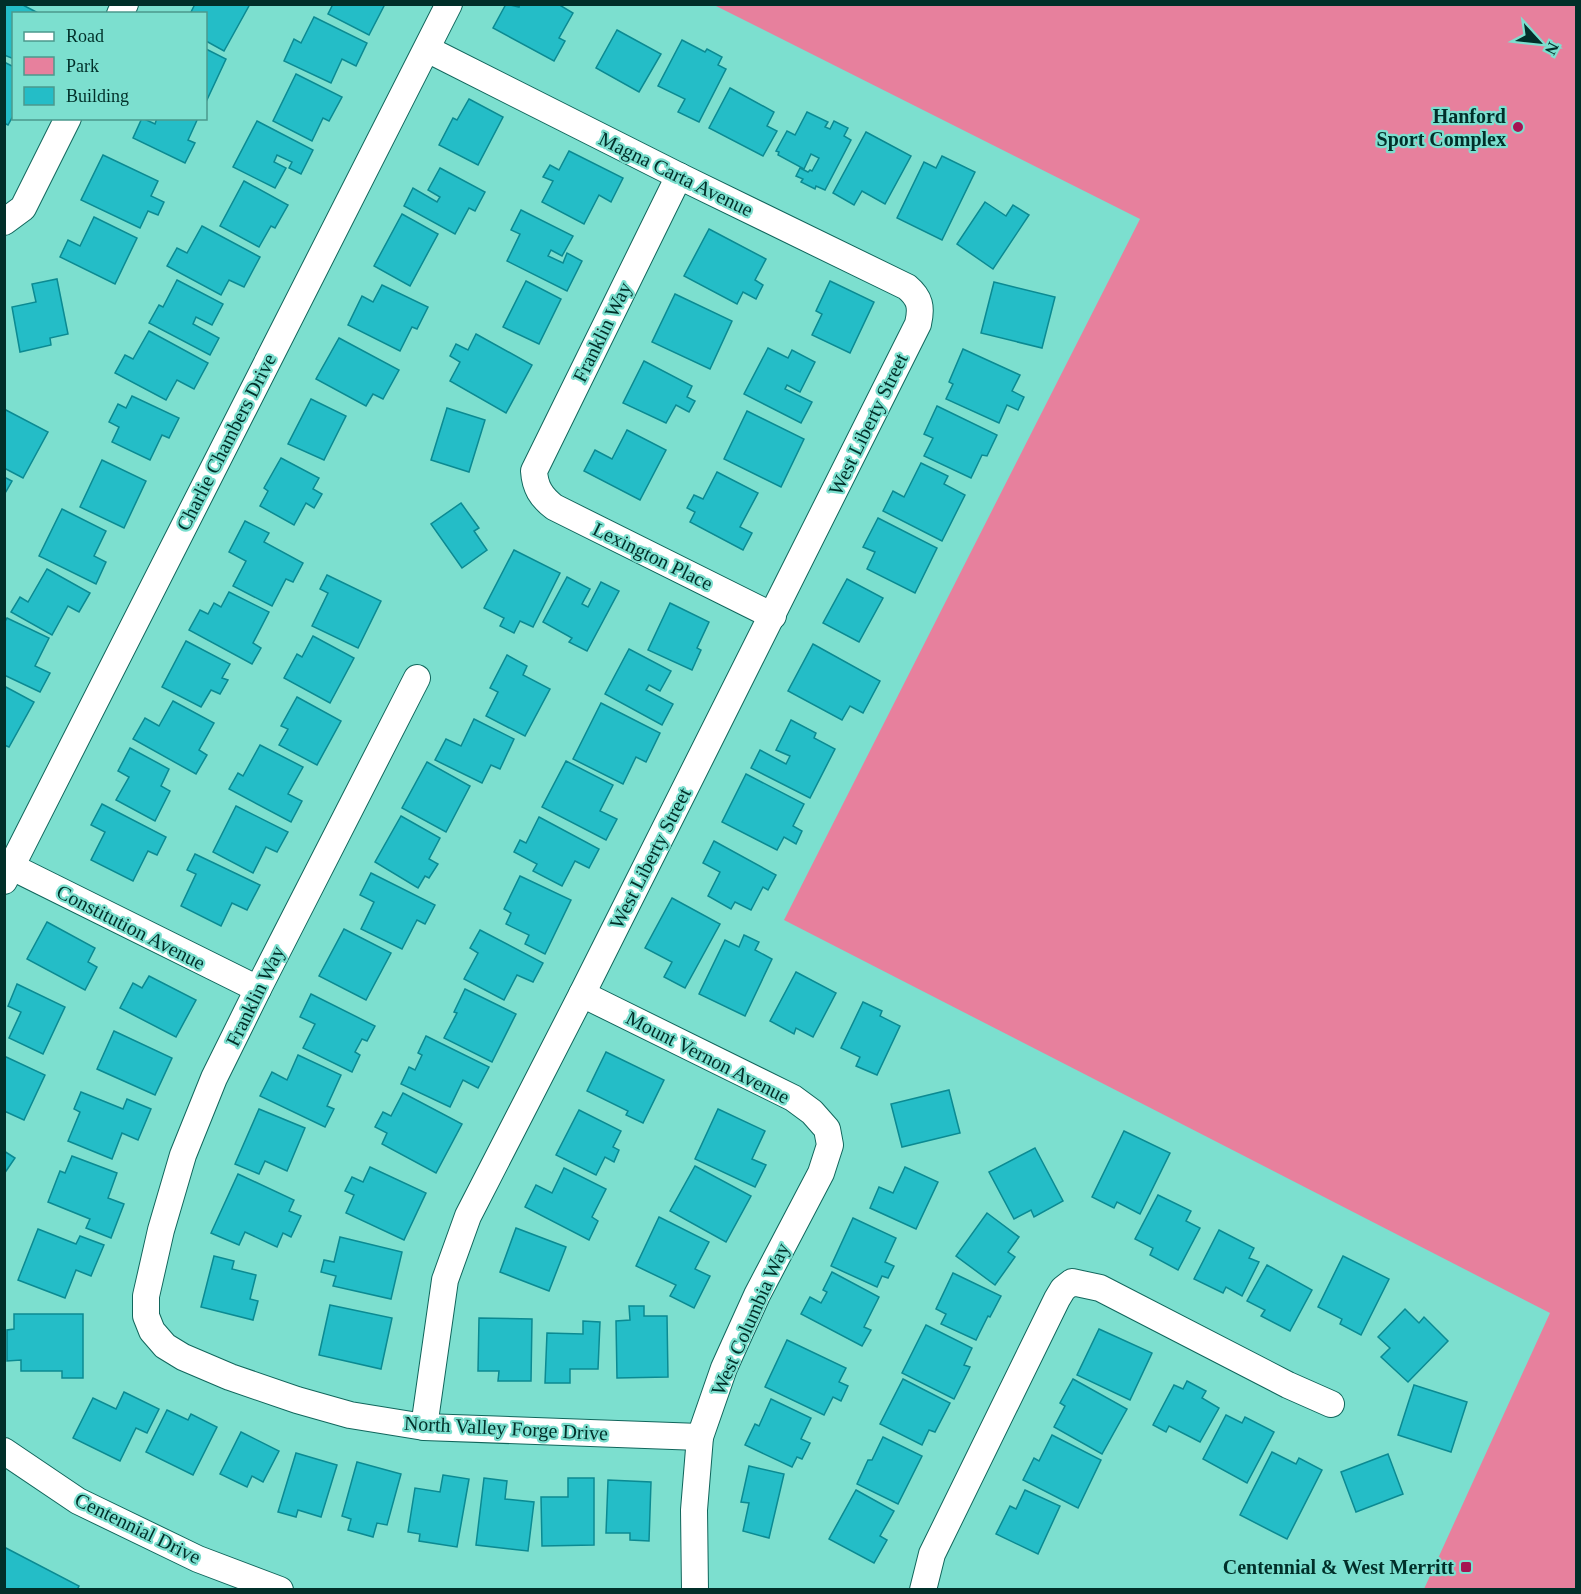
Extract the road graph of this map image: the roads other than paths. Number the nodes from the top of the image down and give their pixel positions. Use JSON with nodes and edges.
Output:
{"nodes":[{"id":1,"x":449,"y":4,"type":"edge"},
{"id":2,"x":427,"y":49,"type":"junction"},
{"id":3,"x":67,"y":120,"type":"edge"},
{"id":4,"x":679,"y":176,"type":"junction"},
{"id":5,"x":4,"y":222,"type":"edge"},
{"id":6,"x":920,"y":303,"type":"joint"},
{"id":7,"x":538,"y":490,"type":"joint"},
{"id":8,"x":772,"y":616,"type":"junction"},
{"id":9,"x":417,"y":678,"type":"dead end"},
{"id":10,"x":6,"y":870,"type":"edge"},
{"id":11,"x":258,"y":989,"type":"junction"},
{"id":12,"x":582,"y":994,"type":"junction"},
{"id":13,"x":827,"y":1129,"type":"joint"},
{"id":14,"x":152,"y":1331,"type":"joint"},
{"id":15,"x":1331,"y":1404,"type":"dead end"},
{"id":16,"x":424,"y":1427,"type":"junction"},
{"id":17,"x":700,"y":1437,"type":"junction"},
{"id":18,"x":4,"y":1450,"type":"edge"},
{"id":19,"x":280,"y":1590,"type":"edge"},
{"id":20,"x":695,"y":1590,"type":"edge"},
{"id":21,"x":923,"y":1590,"type":"edge"}],
"edges":[{"from":1,"to":2,"type":"street","name":"Charlie Chambers Drive"},
{"from":2,"to":4,"type":"street","name":"Magna Carta Avenue"},
{"from":2,"to":10,"type":"street","name":"Charlie Chambers Drive"},
{"from":3,"to":5,"type":"street"},
{"from":4,"to":6,"type":"street","name":"Magna Carta Avenue"},
{"from":4,"to":7,"type":"street","name":"Franklin Way"},
{"from":6,"to":8,"type":"street","name":"West Liberty Street"},
{"from":7,"to":8,"type":"street","name":"Lexington Place"},
{"from":8,"to":12,"type":"street","name":"West Liberty Street"},
{"from":9,"to":11,"type":"street","name":"Franklin Way"},
{"from":10,"to":11,"type":"street","name":"Constitution Avenue"},
{"from":11,"to":14,"type":"street","name":"Franklin Way"},
{"from":12,"to":13,"type":"street","name":"Mount Vernon Avenue"},
{"from":12,"to":16,"type":"street","name":"West Liberty Street"},
{"from":13,"to":17,"type":"street","name":"West Columbia Way"},
{"from":14,"to":16,"type":"street","name":"North Valley Forge Drive"},
{"from":15,"to":21,"type":"street"},
{"from":16,"to":17,"type":"street","name":"North Valley Forge Drive"},
{"from":17,"to":20,"type":"street","name":"West Columbia Way"},
{"from":18,"to":19,"type":"street","name":"Centennial Drive"}]}
